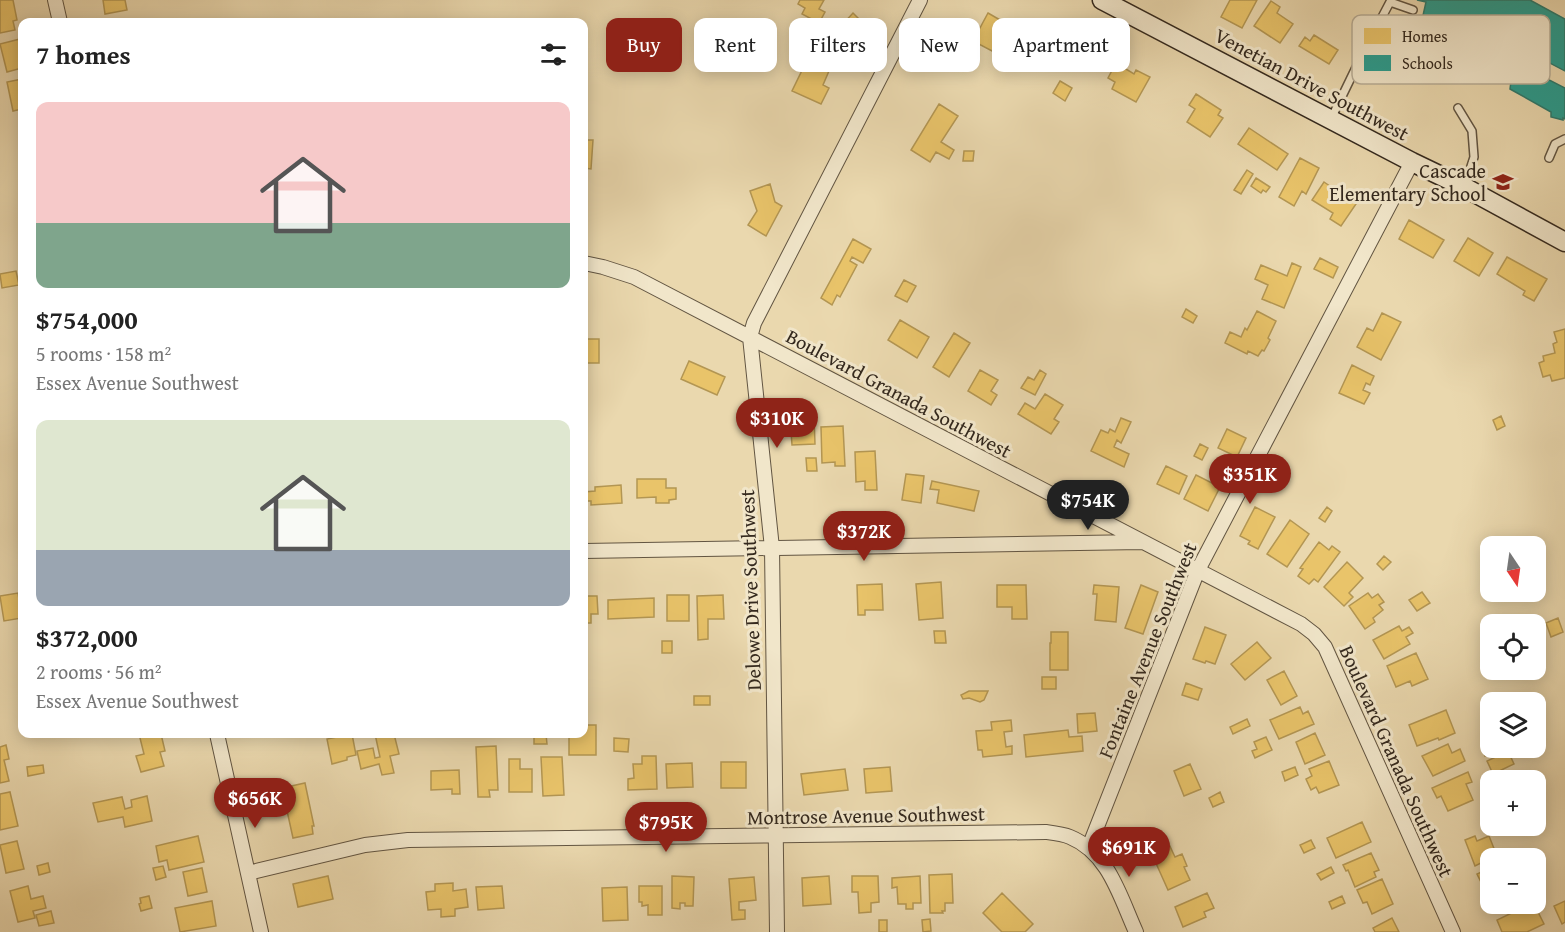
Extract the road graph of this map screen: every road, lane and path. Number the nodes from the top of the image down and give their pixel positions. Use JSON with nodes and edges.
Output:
{"nodes":[{"id":1,"x":55,"y":0,"type":"edge"},
{"id":2,"x":920,"y":0,"type":"edge"},
{"id":3,"x":1102,"y":0,"type":"edge"},
{"id":4,"x":1413,"y":10,"type":"dead end"},
{"id":5,"x":1383,"y":15,"type":"edge"},
{"id":6,"x":59,"y":18,"type":"edge"},
{"id":7,"x":1352,"y":76,"type":"edge"},
{"id":8,"x":1458,"y":108,"type":"dead end"},
{"id":9,"x":1331,"y":120,"type":"junction"},
{"id":10,"x":1565,"y":139,"type":"edge"},
{"id":11,"x":1549,"y":159,"type":"dead end"},
{"id":12,"x":1412,"y":162,"type":"junction"},
{"id":13,"x":1464,"y":187,"type":"junction"},
{"id":14,"x":1565,"y":242,"type":"edge"},
{"id":15,"x":588,"y":264,"type":"edge"},
{"id":16,"x":750,"y":337,"type":"junction"},
{"id":17,"x":1145,"y":542,"type":"junction"},
{"id":18,"x":771,"y":548,"type":"junction"},
{"id":19,"x":588,"y":551,"type":"edge"},
{"id":20,"x":1198,"y":570,"type":"junction"},
{"id":21,"x":218,"y":738,"type":"edge"},
{"id":22,"x":776,"y":836,"type":"junction"},
{"id":23,"x":1089,"y":847,"type":"junction"},
{"id":24,"x":248,"y":873,"type":"junction"},
{"id":25,"x":261,"y":932,"type":"edge"},
{"id":26,"x":777,"y":932,"type":"edge"},
{"id":27,"x":1136,"y":932,"type":"edge"},
{"id":28,"x":1454,"y":932,"type":"edge"}],
"edges":[{"from":1,"to":6,"type":"street"},
{"from":2,"to":16,"type":"street","name":"Delowe Drive Southwest"},
{"from":3,"to":9,"type":"street","name":"Venetian Drive Southwest"},
{"from":4,"to":5,"type":"lane"},
{"from":7,"to":9,"type":"lane"},
{"from":8,"to":13,"type":"lane"},
{"from":9,"to":12,"type":"street","name":"Venetian Drive Southwest"},
{"from":10,"to":11,"type":"lane"},
{"from":12,"to":13,"type":"street","name":"Venetian Drive Southwest"},
{"from":12,"to":20,"type":"street","name":"Fontaine Avenue Southwest"},
{"from":13,"to":14,"type":"street","name":"Venetian Drive Southwest"},
{"from":15,"to":16,"type":"street","name":"Boulevard Granada Southwest"},
{"from":16,"to":17,"type":"street","name":"Boulevard Granada Southwest"},
{"from":16,"to":18,"type":"street","name":"Delowe Drive Southwest"},
{"from":17,"to":18,"type":"street"},
{"from":17,"to":20,"type":"street","name":"Boulevard Granada Southwest"},
{"from":18,"to":19,"type":"street"},
{"from":18,"to":22,"type":"street","name":"Delowe Drive Southwest"},
{"from":20,"to":23,"type":"street","name":"Fontaine Avenue Southwest"},
{"from":20,"to":28,"type":"street","name":"Boulevard Granada Southwest"},
{"from":21,"to":24,"type":"street"},
{"from":22,"to":23,"type":"street","name":"Montrose Avenue Southwest"},
{"from":22,"to":24,"type":"street","name":"Montrose Avenue Southwest"},
{"from":22,"to":26,"type":"street","name":"Delowe Drive Southwest"},
{"from":23,"to":27,"type":"street"},
{"from":24,"to":25,"type":"street"}]}
